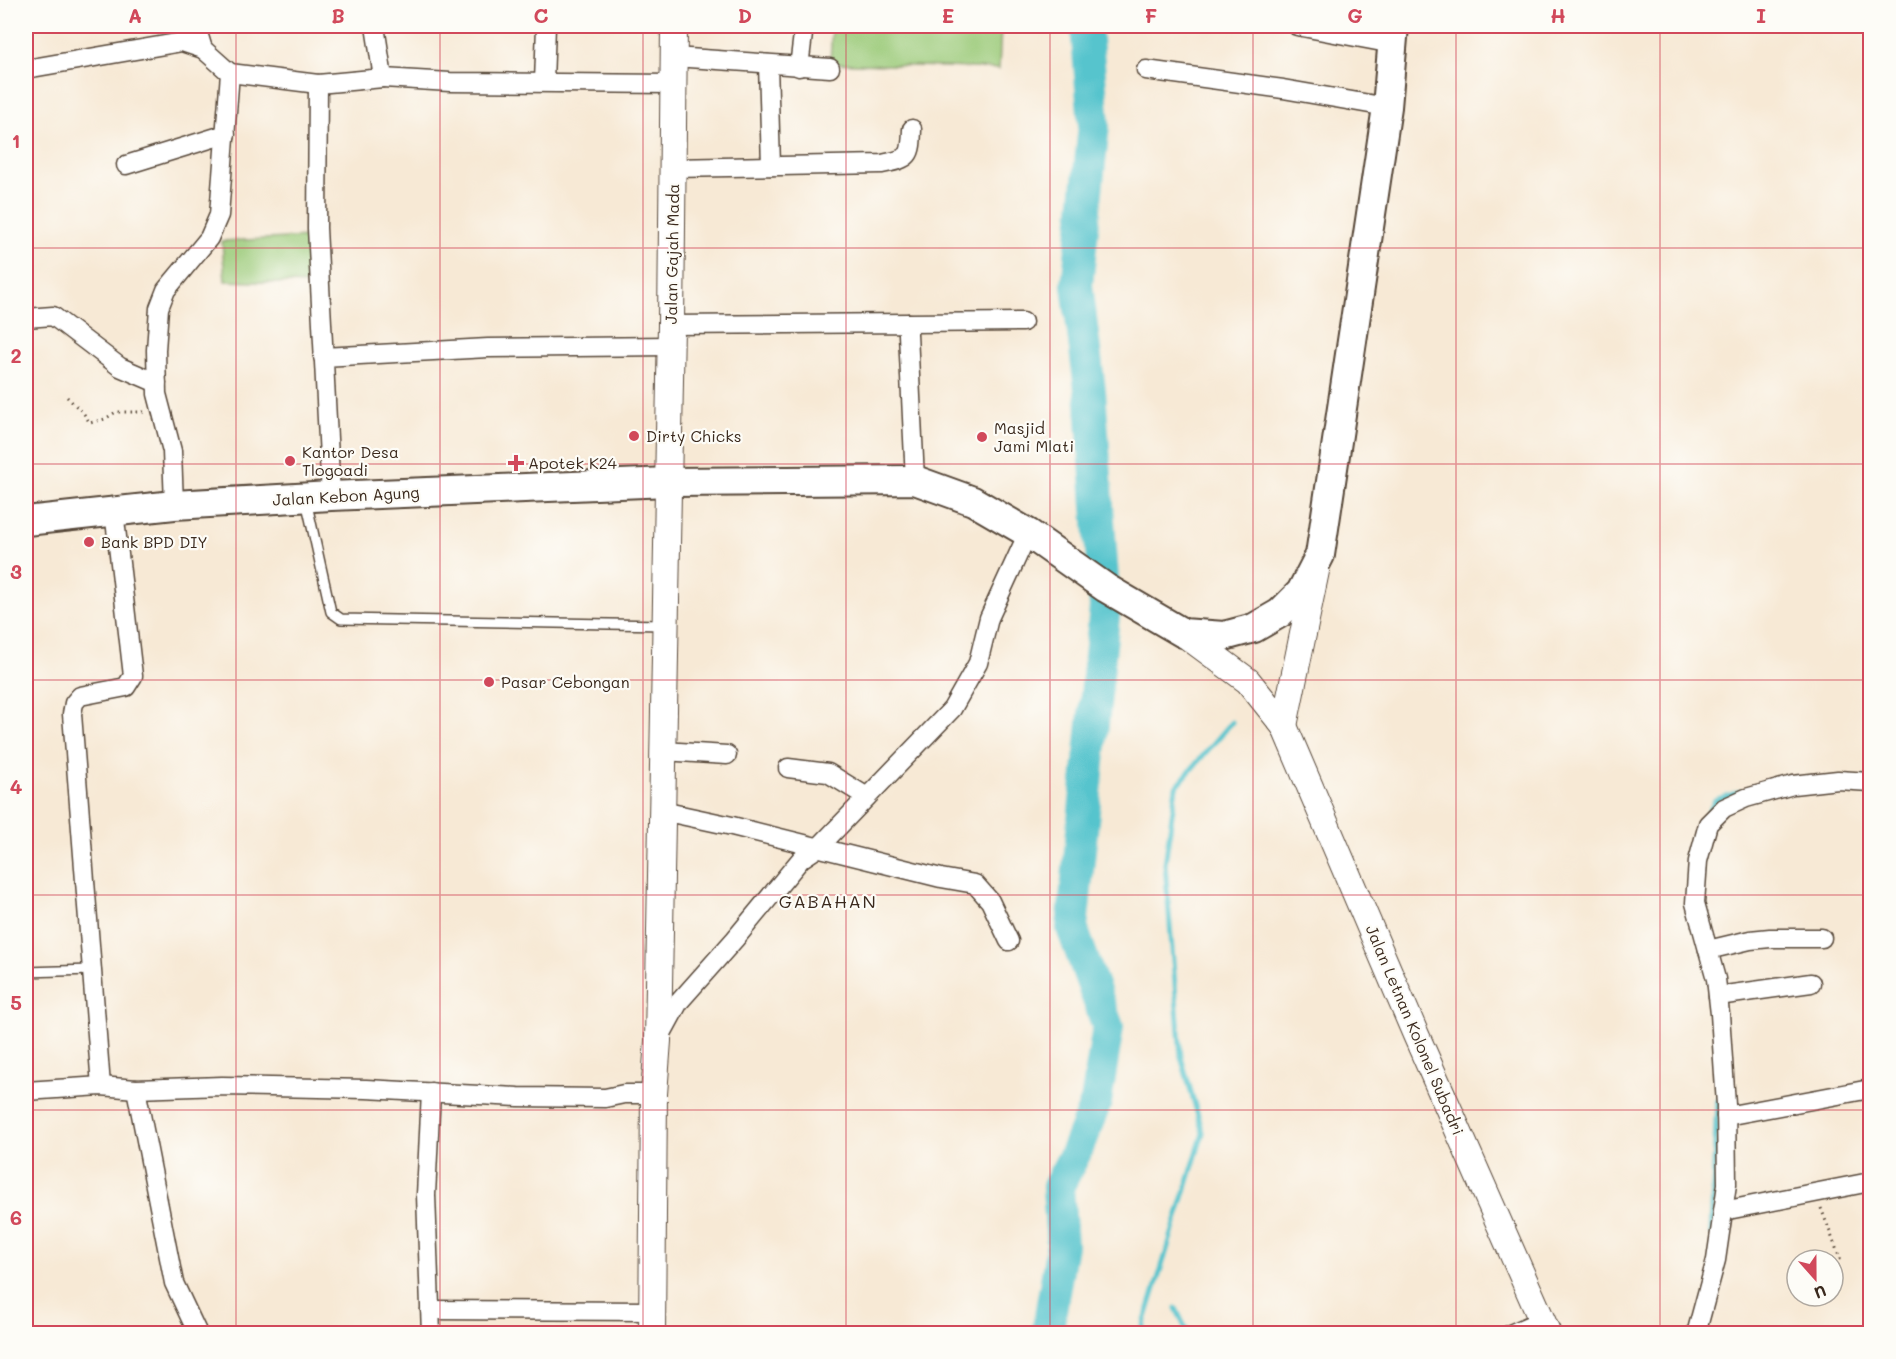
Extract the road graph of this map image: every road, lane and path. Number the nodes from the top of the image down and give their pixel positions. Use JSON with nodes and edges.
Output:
{"nodes":[{"id":1,"x":196,"y":26,"type":"edge"},
{"id":2,"x":375,"y":26,"type":"edge"},
{"id":3,"x":546,"y":26,"type":"edge"},
{"id":4,"x":674,"y":26,"type":"edge"},
{"id":5,"x":804,"y":26,"type":"edge"},
{"id":6,"x":1297,"y":26,"type":"edge"},
{"id":7,"x":1394,"y":35,"type":"edge"},
{"id":8,"x":203,"y":49,"type":"junction"},
{"id":9,"x":674,"y":57,"type":"junction"},
{"id":10,"x":768,"y":64,"type":"junction"},
{"id":11,"x":799,"y":67,"type":"junction"},
{"id":12,"x":830,"y":68,"type":"dead end"},
{"id":13,"x":26,"y":69,"type":"edge"},
{"id":14,"x":1146,"y":70,"type":"dead end"},
{"id":15,"x":230,"y":73,"type":"junction"},
{"id":16,"x":383,"y":78,"type":"junction"},
{"id":17,"x":544,"y":82,"type":"junction"},
{"id":18,"x":318,"y":84,"type":"junction"},
{"id":19,"x":673,"y":84,"type":"junction"},
{"id":20,"x":1387,"y":107,"type":"junction"},
{"id":21,"x":912,"y":129,"type":"dead end"},
{"id":22,"x":226,"y":134,"type":"junction"},
{"id":23,"x":126,"y":165,"type":"dead end"},
{"id":24,"x":771,"y":166,"type":"junction"},
{"id":25,"x":673,"y":168,"type":"junction"},
{"id":26,"x":26,"y":318,"type":"edge"},
{"id":27,"x":1023,"y":322,"type":"dead end"},
{"id":28,"x":909,"y":323,"type":"junction"},
{"id":29,"x":671,"y":336,"type":"junction"},
{"id":30,"x":323,"y":357,"type":"junction"},
{"id":31,"x":157,"y":383,"type":"junction"},
{"id":32,"x":67,"y":397,"type":"dead end"},
{"id":33,"x":161,"y":413,"type":"junction"},
{"id":34,"x":915,"y":480,"type":"junction"},
{"id":35,"x":668,"y":482,"type":"junction"},
{"id":36,"x":318,"y":496,"type":"junction"},
{"id":37,"x":174,"y":505,"type":"junction"},
{"id":38,"x":114,"y":511,"type":"junction"},
{"id":39,"x":26,"y":521,"type":"edge"},
{"id":40,"x":1039,"y":541,"type":"junction"},
{"id":41,"x":1320,"y":555,"type":"junction"},
{"id":42,"x":665,"y":625,"type":"junction"},
{"id":43,"x":1183,"y":633,"type":"junction"},
{"id":44,"x":1284,"y":726,"type":"junction"},
{"id":45,"x":663,"y":751,"type":"junction"},
{"id":46,"x":727,"y":755,"type":"dead end"},
{"id":47,"x":788,"y":768,"type":"dead end"},
{"id":48,"x":1870,"y":782,"type":"edge"},
{"id":49,"x":867,"y":797,"type":"junction"},
{"id":50,"x":662,"y":811,"type":"junction"},
{"id":51,"x":819,"y":847,"type":"junction"},
{"id":52,"x":1822,"y":938,"type":"dead end"},
{"id":53,"x":1009,"y":941,"type":"dead end"},
{"id":54,"x":1708,"y":950,"type":"junction"},
{"id":55,"x":92,"y":970,"type":"junction"},
{"id":56,"x":26,"y":972,"type":"edge"},
{"id":57,"x":1811,"y":983,"type":"dead end"},
{"id":58,"x":1718,"y":996,"type":"junction"},
{"id":59,"x":658,"y":1041,"type":"junction"},
{"id":60,"x":101,"y":1086,"type":"junction"},
{"id":61,"x":136,"y":1089,"type":"junction"},
{"id":62,"x":1870,"y":1089,"type":"edge"},
{"id":63,"x":26,"y":1090,"type":"edge"},
{"id":64,"x":431,"y":1092,"type":"junction"},
{"id":65,"x":654,"y":1094,"type":"junction"},
{"id":66,"x":1726,"y":1116,"type":"junction"},
{"id":67,"x":1870,"y":1182,"type":"edge"},
{"id":68,"x":1815,"y":1193,"type":"junction"},
{"id":69,"x":1723,"y":1211,"type":"junction"},
{"id":70,"x":1836,"y":1248,"type":"edge"},
{"id":71,"x":430,"y":1310,"type":"junction"},
{"id":72,"x":652,"y":1322,"type":"edge"},
{"id":73,"x":1545,"y":1327,"type":"edge"},
{"id":74,"x":198,"y":1334,"type":"edge"},
{"id":75,"x":431,"y":1334,"type":"edge"},
{"id":76,"x":1510,"y":1334,"type":"edge"},
{"id":77,"x":1696,"y":1334,"type":"edge"}],
"edges":[{"from":1,"to":8,"type":"street"},
{"from":2,"to":16,"type":"street"},
{"from":3,"to":17,"type":"street"},
{"from":4,"to":9,"type":"main road","name":"Jalan Gajah Mada"},
{"from":5,"to":11,"type":"street"},
{"from":6,"to":7,"type":"street"},
{"from":7,"to":20,"type":"main road"},
{"from":8,"to":13,"type":"street"},
{"from":8,"to":15,"type":"street"},
{"from":9,"to":10,"type":"street"},
{"from":9,"to":19,"type":"main road","name":"Jalan Gajah Mada"},
{"from":10,"to":11,"type":"street"},
{"from":10,"to":24,"type":"street"},
{"from":11,"to":12,"type":"street"},
{"from":14,"to":20,"type":"street"},
{"from":15,"to":18,"type":"street"},
{"from":15,"to":22,"type":"street"},
{"from":16,"to":17,"type":"street"},
{"from":16,"to":18,"type":"street"},
{"from":17,"to":19,"type":"street"},
{"from":18,"to":30,"type":"street"},
{"from":19,"to":25,"type":"main road","name":"Jalan Gajah Mada"},
{"from":20,"to":41,"type":"main road"},
{"from":21,"to":24,"type":"street"},
{"from":22,"to":23,"type":"street"},
{"from":22,"to":31,"type":"street"},
{"from":24,"to":25,"type":"street"},
{"from":25,"to":29,"type":"main road","name":"Jalan Gajah Mada"},
{"from":26,"to":31,"type":"street"},
{"from":27,"to":28,"type":"street"},
{"from":28,"to":29,"type":"street"},
{"from":28,"to":34,"type":"street"},
{"from":29,"to":30,"type":"street"},
{"from":29,"to":35,"type":"main road","name":"Jalan Gajah Mada"},
{"from":30,"to":36,"type":"street"},
{"from":31,"to":33,"type":"street"},
{"from":32,"to":33,"type":"path"},
{"from":33,"to":37,"type":"street"},
{"from":34,"to":35,"type":"main road","name":"Jalan Kebon Agung"},
{"from":34,"to":40,"type":"main road"},
{"from":35,"to":36,"type":"main road","name":"Jalan Kebon Agung"},
{"from":35,"to":42,"type":"main road","name":"Jalan Gajah Mada"},
{"from":36,"to":37,"type":"main road","name":"Jalan Kebon Agung"},
{"from":36,"to":42,"type":"lane"},
{"from":37,"to":38,"type":"main road","name":"Jalan Kebon Agung"},
{"from":38,"to":39,"type":"main road","name":"Jalan Kebon Agung"},
{"from":38,"to":55,"type":"street"},
{"from":40,"to":43,"type":"main road"},
{"from":40,"to":49,"type":"street"},
{"from":41,"to":43,"type":"main road"},
{"from":41,"to":44,"type":"main road"},
{"from":42,"to":45,"type":"main road","name":"Jalan Gajah Mada"},
{"from":43,"to":44,"type":"main road","name":"Jalan Letnan Kolonel Subadri"},
{"from":44,"to":73,"type":"main road","name":"Jalan Letnan Kolonel Subadri"},
{"from":45,"to":46,"type":"street"},
{"from":45,"to":50,"type":"main road","name":"Jalan Gajah Mada"},
{"from":47,"to":49,"type":"street"},
{"from":48,"to":54,"type":"street"},
{"from":49,"to":51,"type":"street"},
{"from":50,"to":51,"type":"street"},
{"from":50,"to":59,"type":"main road","name":"Jalan Gajah Mada"},
{"from":51,"to":53,"type":"street"},
{"from":51,"to":59,"type":"street"},
{"from":52,"to":54,"type":"street"},
{"from":54,"to":58,"type":"street"},
{"from":55,"to":56,"type":"lane"},
{"from":55,"to":60,"type":"street"},
{"from":57,"to":58,"type":"street"},
{"from":58,"to":66,"type":"street"},
{"from":59,"to":65,"type":"main road","name":"Jalan Gajah Mada"},
{"from":60,"to":61,"type":"street"},
{"from":60,"to":63,"type":"street"},
{"from":61,"to":64,"type":"street"},
{"from":61,"to":74,"type":"street"},
{"from":62,"to":66,"type":"street"},
{"from":64,"to":65,"type":"street"},
{"from":64,"to":71,"type":"street"},
{"from":65,"to":72,"type":"main road","name":"Jalan Gajah Mada"},
{"from":66,"to":69,"type":"street"},
{"from":67,"to":68,"type":"street"},
{"from":68,"to":69,"type":"street"},
{"from":68,"to":70,"type":"path"},
{"from":69,"to":77,"type":"street"},
{"from":71,"to":72,"type":"street"},
{"from":71,"to":75,"type":"street"},
{"from":73,"to":76,"type":"street"}]}
